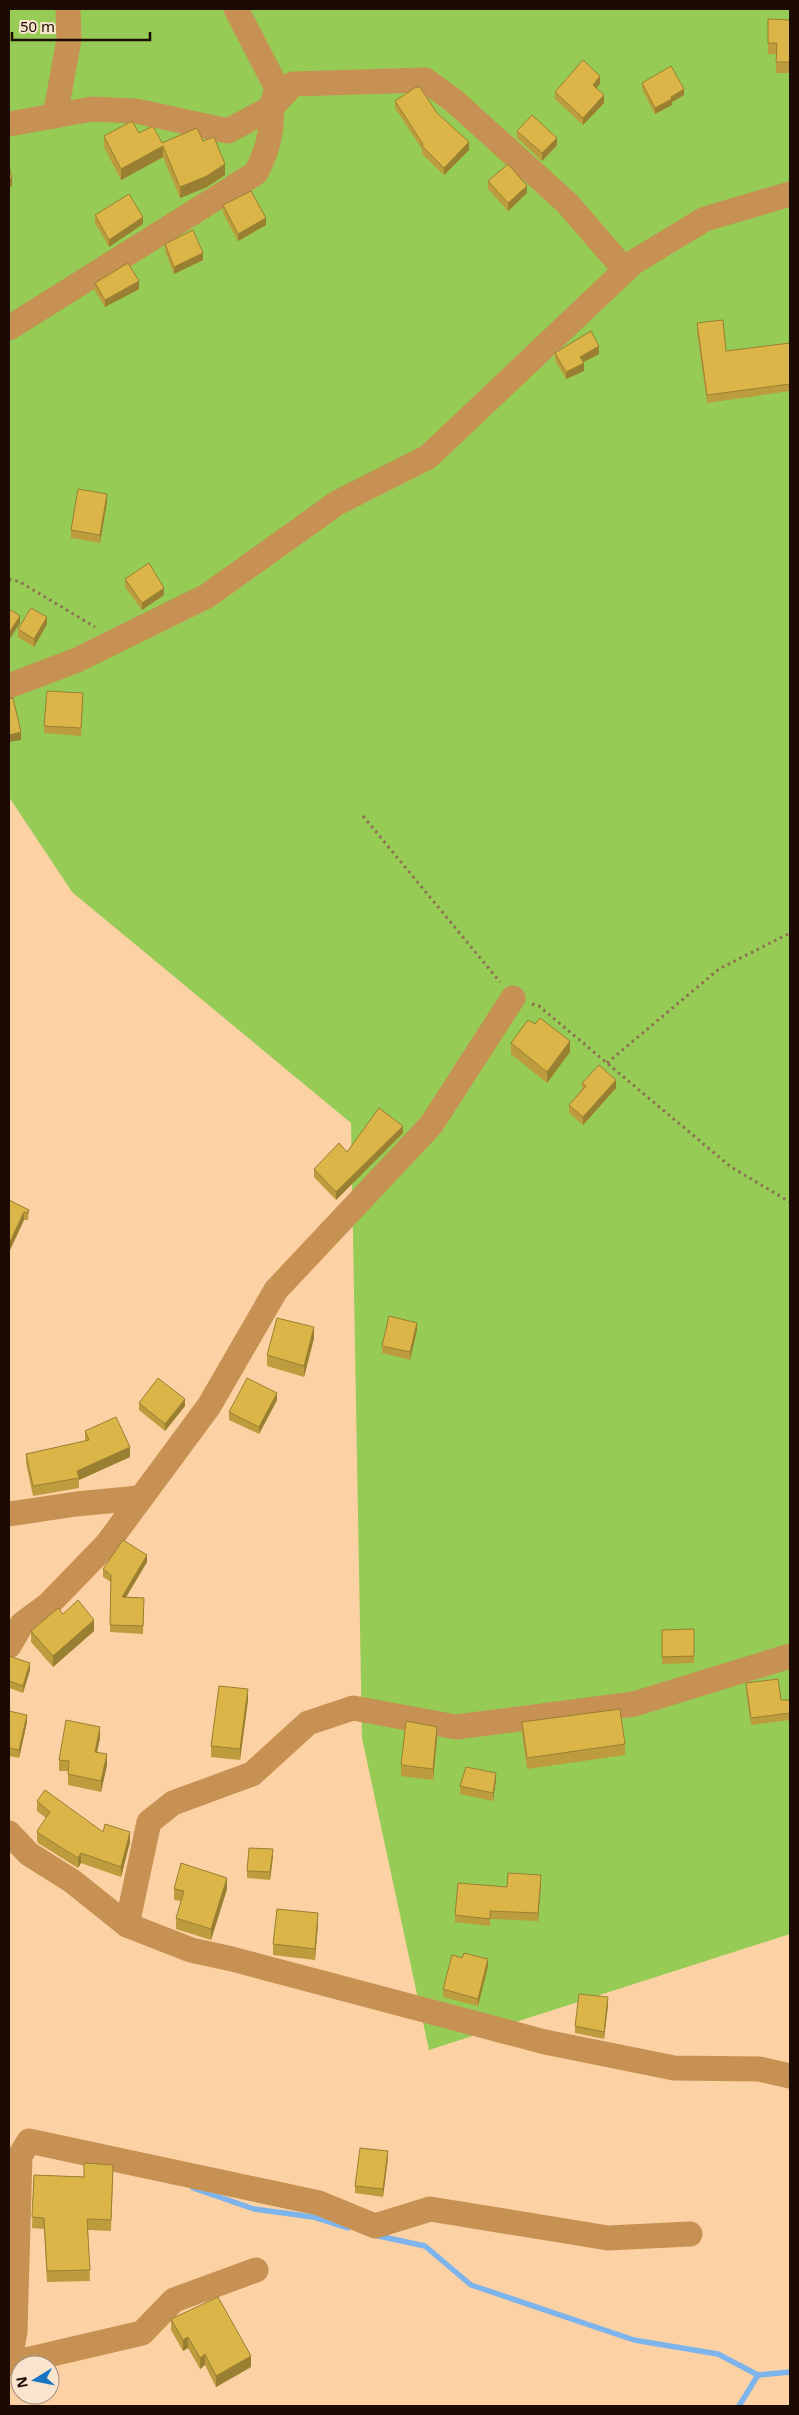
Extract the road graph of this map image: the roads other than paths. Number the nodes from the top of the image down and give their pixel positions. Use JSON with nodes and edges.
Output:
{"nodes":[{"id":1,"x":68,"y":9,"type":"edge"},
{"id":2,"x":236,"y":9,"type":"edge"},
{"id":3,"x":271,"y":108,"type":"junction"},
{"id":4,"x":55,"y":116,"type":"junction"},
{"id":5,"x":9,"y":124,"type":"edge"},
{"id":6,"x":790,"y":194,"type":"edge"},
{"id":7,"x":625,"y":270,"type":"junction"},
{"id":8,"x":9,"y":328,"type":"edge"},
{"id":9,"x":9,"y":686,"type":"edge"},
{"id":10,"x":513,"y":998,"type":"road end"},
{"id":11,"x":138,"y":1498,"type":"junction"},
{"id":12,"x":9,"y":1514,"type":"edge"},
{"id":13,"x":9,"y":1646,"type":"edge"},
{"id":14,"x":790,"y":1656,"type":"edge"},
{"id":15,"x":9,"y":1833,"type":"edge"},
{"id":16,"x":127,"y":1925,"type":"junction"},
{"id":17,"x":790,"y":2076,"type":"edge"},
{"id":18,"x":690,"y":2234,"type":"dead end"},
{"id":19,"x":256,"y":2270,"type":"dead end"},
{"id":20,"x":9,"y":2364,"type":"edge"}],
"edges":[{"from":1,"to":4,"type":"street"},
{"from":2,"to":3,"type":"street"},
{"from":3,"to":4,"type":"street"},
{"from":3,"to":7,"type":"street"},
{"from":3,"to":8,"type":"street"},
{"from":4,"to":5,"type":"street"},
{"from":6,"to":7,"type":"street"},
{"from":7,"to":9,"type":"street"},
{"from":10,"to":11,"type":"street"},
{"from":11,"to":12,"type":"street"},
{"from":11,"to":13,"type":"street"},
{"from":14,"to":16,"type":"street"},
{"from":15,"to":16,"type":"street"},
{"from":16,"to":17,"type":"street"},
{"from":18,"to":20,"type":"street"},
{"from":19,"to":20,"type":"street"}]}
